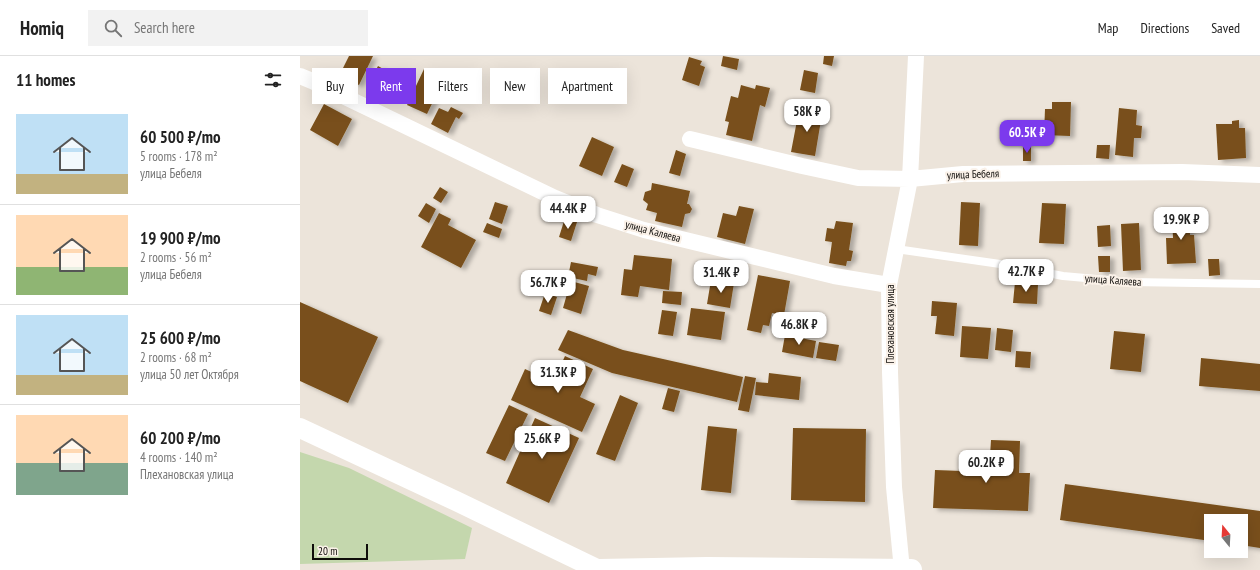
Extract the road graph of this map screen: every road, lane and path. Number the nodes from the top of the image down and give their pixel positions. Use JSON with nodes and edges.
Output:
{"nodes":[{"id":1,"x":916,"y":56,"type":"edge"},
{"id":2,"x":300,"y":76,"type":"edge"},
{"id":3,"x":690,"y":138,"type":"dead end"},
{"id":4,"x":1260,"y":175,"type":"edge"},
{"id":5,"x":910,"y":179,"type":"junction"},
{"id":6,"x":896,"y":249,"type":"junction"},
{"id":7,"x":1260,"y":284,"type":"edge"},
{"id":8,"x":889,"y":285,"type":"junction"},
{"id":9,"x":300,"y":428,"type":"edge"},
{"id":10,"x":599,"y":570,"type":"edge"},
{"id":11,"x":902,"y":570,"type":"edge"},
{"id":12,"x":911,"y":570,"type":"edge"}],
"edges":[{"from":1,"to":5,"type":"street","name":"Плехановская улица"},
{"from":2,"to":8,"type":"street","name":"улица Каляева"},
{"from":3,"to":5,"type":"street","name":"улица Бебеля"},
{"from":4,"to":5,"type":"street","name":"улица Бебеля"},
{"from":5,"to":6,"type":"street","name":"Плехановская улица"},
{"from":6,"to":7,"type":"lane","name":"улица Каляева"},
{"from":6,"to":8,"type":"street","name":"Плехановская улица"},
{"from":8,"to":11,"type":"street","name":"Плехановская улица"},
{"from":9,"to":10,"type":"street"},
{"from":10,"to":11,"type":"main road"},
{"from":11,"to":12,"type":"main road"}]}
